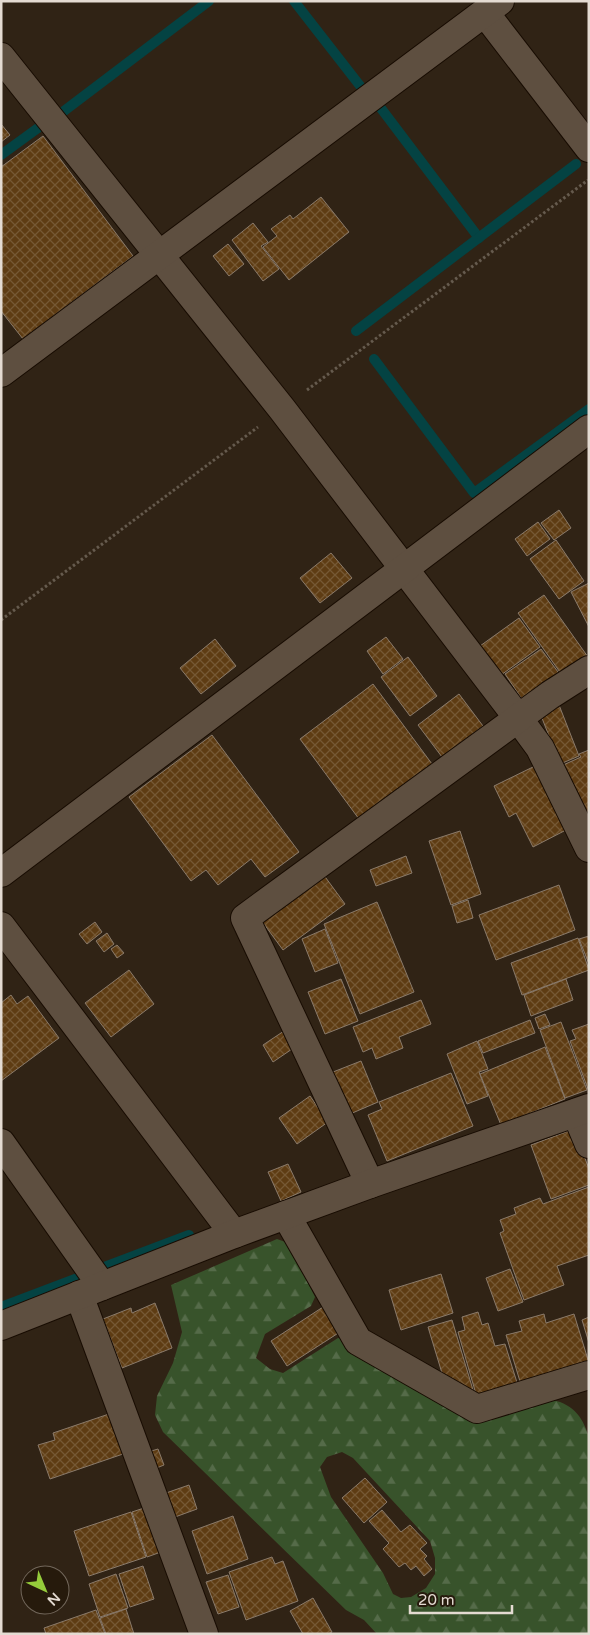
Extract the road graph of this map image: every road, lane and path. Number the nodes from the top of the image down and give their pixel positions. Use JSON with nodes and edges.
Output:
{"nodes":[{"id":1,"x":493,"y":7,"type":"edge"},
{"id":2,"x":1,"y":57,"type":"edge"},
{"id":3,"x":589,"y":148,"type":"edge"},
{"id":4,"x":160,"y":255,"type":"junction"},
{"id":5,"x":1,"y":373,"type":"edge"},
{"id":6,"x":589,"y":429,"type":"edge"},
{"id":7,"x":404,"y":567,"type":"junction"},
{"id":8,"x":589,"y":670,"type":"edge"},
{"id":9,"x":518,"y":718,"type":"junction"},
{"id":10,"x":589,"y":848,"type":"edge"},
{"id":11,"x":1,"y":873,"type":"edge"},
{"id":12,"x":1,"y":926,"type":"edge"},
{"id":13,"x":582,"y":1111,"type":"edge"},
{"id":14,"x":1,"y":1143,"type":"edge"},
{"id":15,"x":589,"y":1144,"type":"edge"},
{"id":16,"x":370,"y":1184,"type":"junction"},
{"id":17,"x":286,"y":1215,"type":"junction"},
{"id":18,"x":234,"y":1234,"type":"junction"},
{"id":19,"x":90,"y":1291,"type":"junction"},
{"id":20,"x":1,"y":1326,"type":"edge"},
{"id":21,"x":589,"y":1375,"type":"edge"},
{"id":22,"x":204,"y":1634,"type":"edge"}],
"edges":[{"from":1,"to":3,"type":"street"},
{"from":1,"to":4,"type":"street"},
{"from":2,"to":4,"type":"street"},
{"from":4,"to":5,"type":"street"},
{"from":4,"to":7,"type":"street"},
{"from":6,"to":7,"type":"street"},
{"from":7,"to":9,"type":"street"},
{"from":7,"to":11,"type":"street"},
{"from":8,"to":9,"type":"street"},
{"from":9,"to":10,"type":"street"},
{"from":9,"to":16,"type":"street"},
{"from":12,"to":18,"type":"street"},
{"from":13,"to":15,"type":"street"},
{"from":13,"to":16,"type":"street"},
{"from":14,"to":19,"type":"street"},
{"from":16,"to":17,"type":"street"},
{"from":17,"to":18,"type":"street"},
{"from":17,"to":21,"type":"street"},
{"from":18,"to":19,"type":"street"},
{"from":19,"to":20,"type":"street"},
{"from":19,"to":22,"type":"street"}]}
